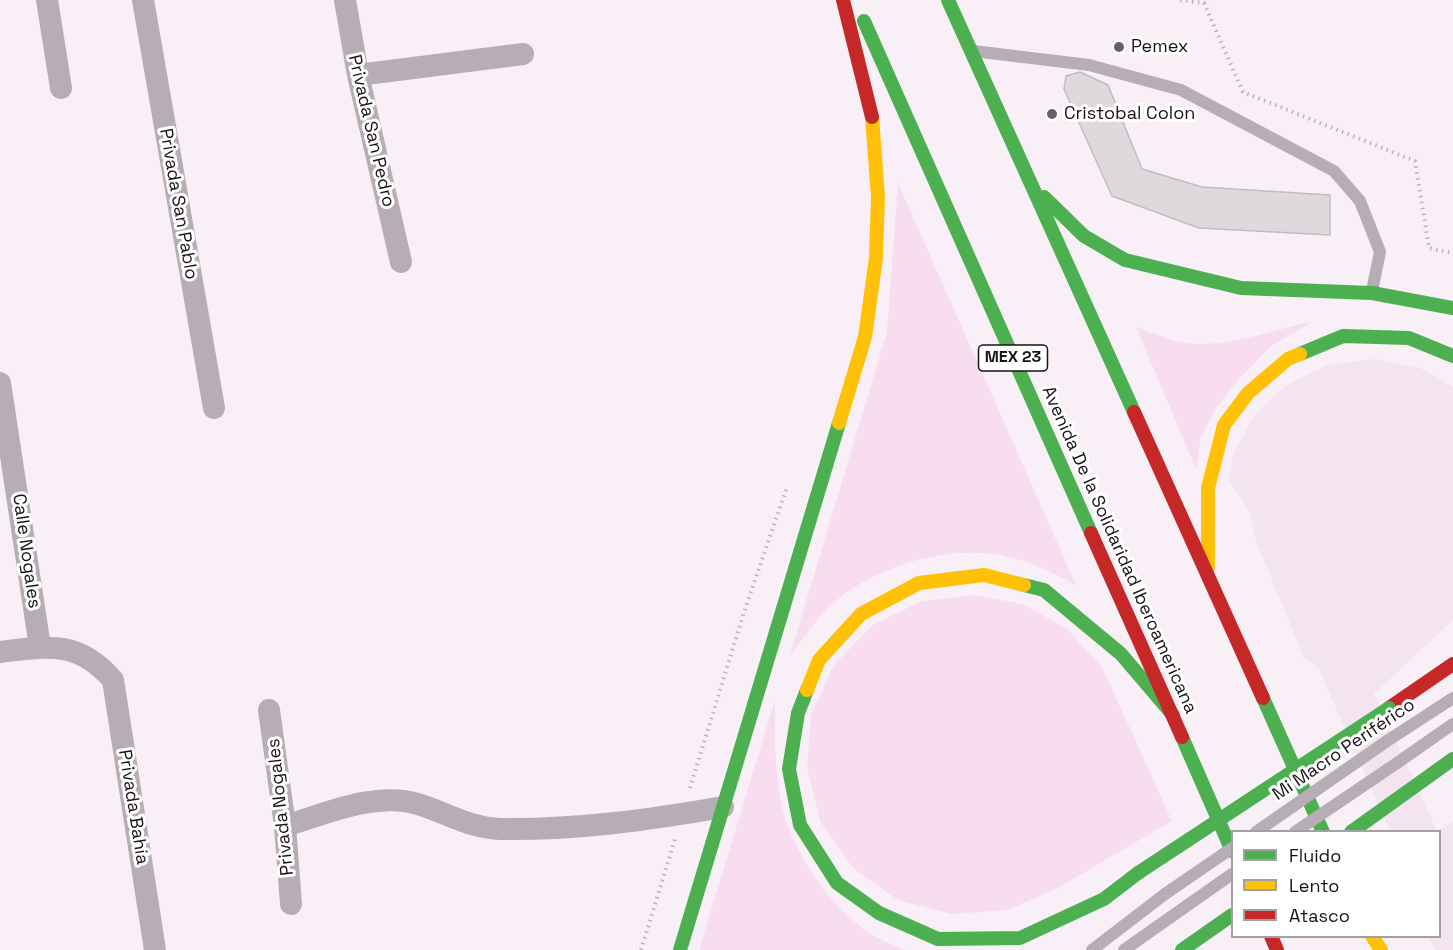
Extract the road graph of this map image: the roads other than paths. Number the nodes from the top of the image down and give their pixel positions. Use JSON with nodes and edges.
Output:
{"nodes":[{"id":1,"x":47,"y":0,"type":"edge"},
{"id":2,"x":143,"y":0,"type":"edge"},
{"id":3,"x":345,"y":0,"type":"edge"},
{"id":4,"x":843,"y":0,"type":"edge"},
{"id":5,"x":855,"y":0,"type":"edge"},
{"id":6,"x":948,"y":0,"type":"edge"},
{"id":7,"x":970,"y":50,"type":"junction"},
{"id":8,"x":523,"y":54,"type":"dead end"},
{"id":9,"x":358,"y":75,"type":"junction"},
{"id":10,"x":61,"y":88,"type":"dead end"},
{"id":11,"x":1032,"y":186,"type":"junction"},
{"id":12,"x":401,"y":262,"type":"dead end"},
{"id":13,"x":1372,"y":293,"type":"junction"},
{"id":14,"x":1453,"y":308,"type":"edge"},
{"id":15,"x":1453,"y":356,"type":"edge"},
{"id":16,"x":0,"y":383,"type":"edge"},
{"id":17,"x":214,"y":408,"type":"dead end"},
{"id":18,"x":1208,"y":578,"type":"junction"},
{"id":19,"x":40,"y":647,"type":"junction"},
{"id":20,"x":0,"y":652,"type":"edge"},
{"id":21,"x":1453,"y":664,"type":"edge"},
{"id":22,"x":1453,"y":698,"type":"edge"},
{"id":23,"x":269,"y":710,"type":"dead end"},
{"id":24,"x":1173,"y":715,"type":"junction"},
{"id":25,"x":1453,"y":724,"type":"edge"},
{"id":26,"x":1453,"y":759,"type":"edge"},
{"id":27,"x":723,"y":807,"type":"junction"},
{"id":28,"x":285,"y":826,"type":"junction"},
{"id":29,"x":1257,"y":830,"type":"edge"},
{"id":30,"x":1296,"y":830,"type":"edge"},
{"id":31,"x":1323,"y":830,"type":"edge"},
{"id":32,"x":1352,"y":830,"type":"edge"},
{"id":33,"x":1231,"y":845,"type":"edge"},
{"id":34,"x":1231,"y":850,"type":"edge"},
{"id":35,"x":1231,"y":875,"type":"edge"},
{"id":36,"x":1104,"y":899,"type":"junction"},
{"id":37,"x":291,"y":904,"type":"dead end"},
{"id":38,"x":1231,"y":916,"type":"edge"},
{"id":39,"x":1060,"y":935,"type":"dead end"},
{"id":40,"x":155,"y":950,"type":"edge"},
{"id":41,"x":680,"y":950,"type":"edge"},
{"id":42,"x":1092,"y":950,"type":"edge"},
{"id":43,"x":1124,"y":950,"type":"edge"},
{"id":44,"x":1182,"y":950,"type":"edge"}],
"edges":[{"from":1,"to":10,"type":"street"},
{"from":2,"to":17,"type":"street","name":"Privada San Pablo"},
{"from":3,"to":9,"type":"street","name":"Privada San Pedro"},
{"from":4,"to":27,"type":"highway"},
{"from":5,"to":24,"type":"highway","name":"Avenida De la Solidaridad Iberoamericana","number":"MEX 23"},
{"from":6,"to":7,"type":"highway"},
{"from":7,"to":11,"type":"highway"},
{"from":7,"to":13,"type":"lane"},
{"from":8,"to":9,"type":"street"},
{"from":9,"to":12,"type":"street","name":"Privada San Pedro"},
{"from":11,"to":13,"type":"highway"},
{"from":11,"to":18,"type":"highway"},
{"from":13,"to":14,"type":"highway"},
{"from":15,"to":18,"type":"highway"},
{"from":16,"to":19,"type":"street","name":"Calle Nogales"},
{"from":18,"to":31,"type":"highway"},
{"from":19,"to":20,"type":"street"},
{"from":19,"to":40,"type":"street","name":"Privada Bahía"},
{"from":21,"to":36,"type":"highway","bridge":true},
{"from":22,"to":29,"type":"lane","name":"Mi Macro Periférico","bridge":true},
{"from":23,"to":28,"type":"street","name":"Privada Nogales"},
{"from":24,"to":33,"type":"highway","name":"Avenida De la Solidaridad Iberoamericana","number":"MEX 23"},
{"from":24,"to":36,"type":"highway"},
{"from":25,"to":30,"type":"lane","bridge":true},
{"from":26,"to":32,"type":"highway"},
{"from":27,"to":28,"type":"street"},
{"from":27,"to":41,"type":"highway"},
{"from":28,"to":37,"type":"street","name":"Privada Nogales"},
{"from":34,"to":42,"type":"lane","bridge":true},
{"from":35,"to":43,"type":"lane"},
{"from":36,"to":39,"type":"highway"},
{"from":38,"to":44,"type":"highway"}]}
